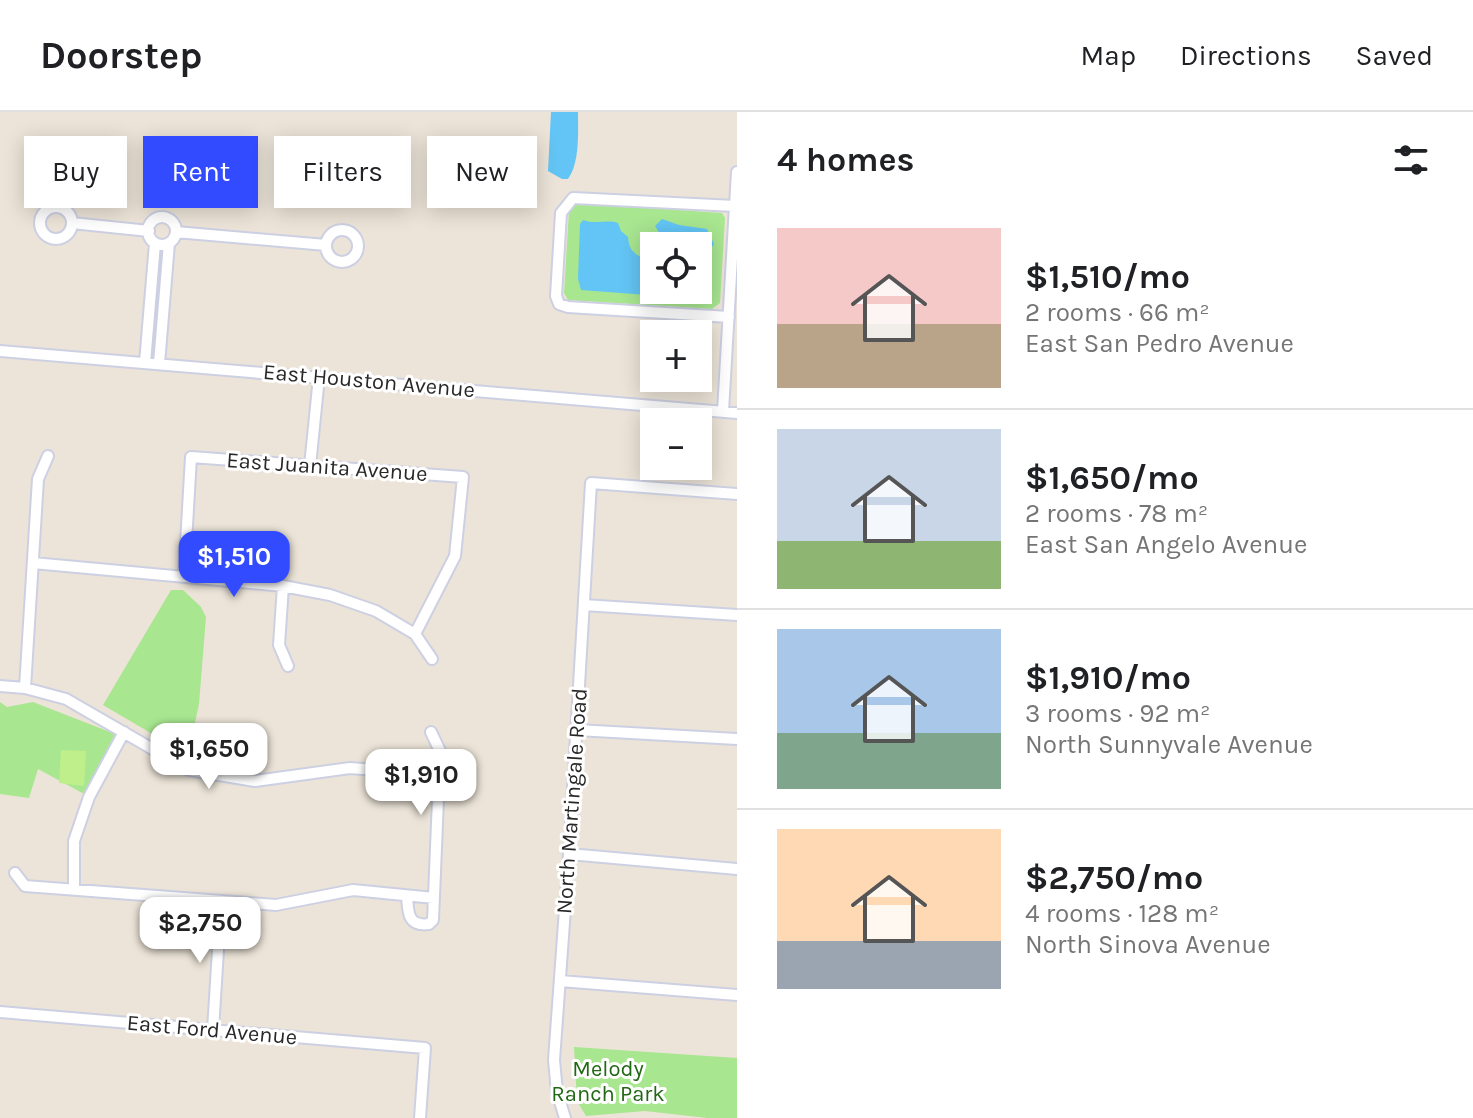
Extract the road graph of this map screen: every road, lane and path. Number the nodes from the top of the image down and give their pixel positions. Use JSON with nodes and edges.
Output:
{"nodes":[{"id":1,"x":737,"y":172,"type":"edge"},
{"id":2,"x":735,"y":206,"type":"edge"},
{"id":3,"x":72,"y":223,"type":"dead end"},
{"id":4,"x":149,"y":231,"type":"junction"},
{"id":5,"x":176,"y":232,"type":"junction"},
{"id":6,"x":155,"y":243,"type":"junction"},
{"id":7,"x":169,"y":243,"type":"junction"},
{"id":8,"x":326,"y":245,"type":"dead end"},
{"id":9,"x":729,"y":317,"type":"junction"},
{"id":10,"x":732,"y":345,"type":"edge"},
{"id":11,"x":0,"y":351,"type":"edge"},
{"id":12,"x":145,"y":363,"type":"junction"},
{"id":13,"x":159,"y":364,"type":"junction"},
{"id":14,"x":319,"y":377,"type":"junction"},
{"id":15,"x":723,"y":411,"type":"junction"},
{"id":16,"x":737,"y":413,"type":"edge"},
{"id":17,"x":48,"y":456,"type":"dead end"},
{"id":18,"x":310,"y":466,"type":"junction"},
{"id":19,"x":737,"y":494,"type":"edge"},
{"id":20,"x":33,"y":563,"type":"junction"},
{"id":21,"x":184,"y":577,"type":"junction"},
{"id":22,"x":283,"y":586,"type":"junction"},
{"id":23,"x":584,"y":605,"type":"junction"},
{"id":24,"x":737,"y":615,"type":"edge"},
{"id":25,"x":415,"y":634,"type":"junction"},
{"id":26,"x":432,"y":659,"type":"dead end"},
{"id":27,"x":288,"y":666,"type":"dead end"},
{"id":28,"x":0,"y":686,"type":"edge"},
{"id":29,"x":25,"y":688,"type":"junction"},
{"id":30,"x":577,"y":730,"type":"junction"},
{"id":31,"x":124,"y":732,"type":"junction"},
{"id":32,"x":431,"y":732,"type":"dead end"},
{"id":33,"x":737,"y":739,"type":"edge"},
{"id":34,"x":440,"y":775,"type":"junction"},
{"id":35,"x":569,"y":854,"type":"junction"},
{"id":36,"x":737,"y":869,"type":"edge"},
{"id":37,"x":15,"y":873,"type":"dead end"},
{"id":38,"x":74,"y":888,"type":"junction"},
{"id":39,"x":407,"y":896,"type":"junction"},
{"id":40,"x":434,"y":898,"type":"junction"},
{"id":41,"x":221,"y":902,"type":"junction"},
{"id":42,"x":560,"y":981,"type":"junction"},
{"id":43,"x":737,"y":995,"type":"edge"},
{"id":44,"x":0,"y":1012,"type":"edge"},
{"id":45,"x":213,"y":1030,"type":"junction"},
{"id":46,"x":420,"y":1118,"type":"edge"},
{"id":47,"x":565,"y":1118,"type":"edge"}],
"edges":[{"from":1,"to":2,"type":"street"},
{"from":2,"to":9,"type":"street"},
{"from":2,"to":9,"type":"street"},
{"from":3,"to":4,"type":"street"},
{"from":4,"to":5,"type":"street"},
{"from":4,"to":6,"type":"street"},
{"from":5,"to":7,"type":"street"},
{"from":5,"to":8,"type":"street"},
{"from":6,"to":7,"type":"street"},
{"from":6,"to":12,"type":"street"},
{"from":7,"to":13,"type":"street"},
{"from":9,"to":10,"type":"street"},
{"from":10,"to":15,"type":"street"},
{"from":11,"to":12,"type":"street","name":"East Houston Avenue"},
{"from":12,"to":13,"type":"street","name":"East Houston Avenue"},
{"from":13,"to":14,"type":"street","name":"East Houston Avenue"},
{"from":14,"to":15,"type":"street","name":"East Houston Avenue"},
{"from":14,"to":18,"type":"street"},
{"from":15,"to":16,"type":"street","name":"East Houston Avenue"},
{"from":17,"to":20,"type":"street"},
{"from":18,"to":21,"type":"street","name":"East Juanita Avenue"},
{"from":18,"to":25,"type":"street","name":"East Juanita Avenue"},
{"from":19,"to":23,"type":"street","name":"North Martingale Road"},
{"from":20,"to":21,"type":"street"},
{"from":20,"to":29,"type":"street"},
{"from":21,"to":22,"type":"street"},
{"from":22,"to":25,"type":"street"},
{"from":22,"to":27,"type":"street"},
{"from":23,"to":24,"type":"street"},
{"from":23,"to":30,"type":"street","name":"North Martingale Road"},
{"from":25,"to":26,"type":"street"},
{"from":28,"to":29,"type":"street"},
{"from":29,"to":31,"type":"street"},
{"from":30,"to":33,"type":"street"},
{"from":30,"to":35,"type":"street","name":"North Martingale Road"},
{"from":31,"to":34,"type":"street"},
{"from":31,"to":38,"type":"street"},
{"from":32,"to":34,"type":"street"},
{"from":34,"to":40,"type":"street"},
{"from":35,"to":36,"type":"street"},
{"from":35,"to":42,"type":"street","name":"North Martingale Road"},
{"from":37,"to":38,"type":"street"},
{"from":38,"to":41,"type":"street"},
{"from":39,"to":40,"type":"street"},
{"from":39,"to":40,"type":"street"},
{"from":39,"to":41,"type":"street"},
{"from":41,"to":45,"type":"street"},
{"from":42,"to":43,"type":"street"},
{"from":42,"to":47,"type":"street","name":"North Martingale Road"},
{"from":44,"to":45,"type":"street","name":"East Ford Avenue"},
{"from":45,"to":46,"type":"street","name":"East Ford Avenue"}]}
